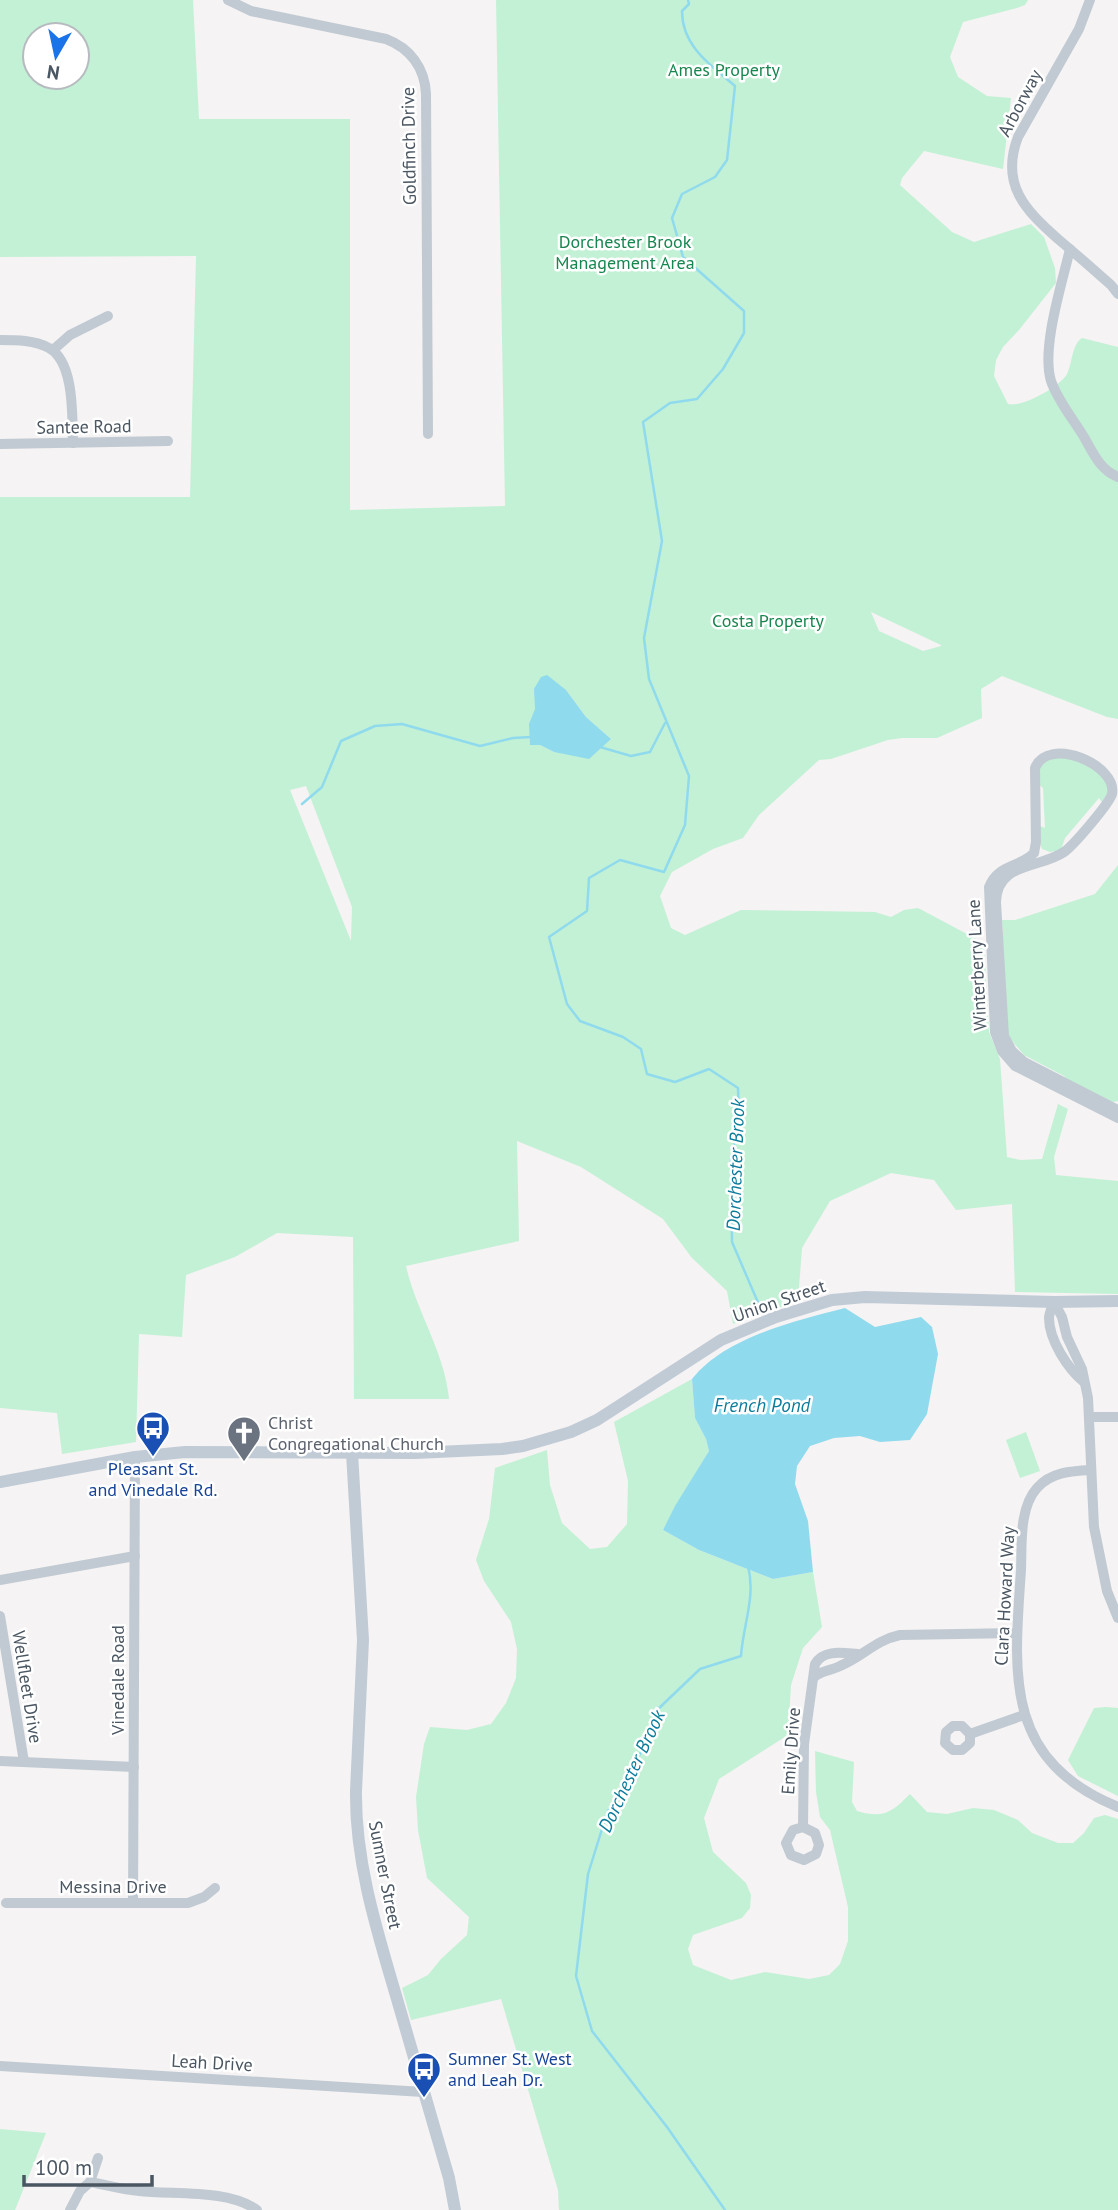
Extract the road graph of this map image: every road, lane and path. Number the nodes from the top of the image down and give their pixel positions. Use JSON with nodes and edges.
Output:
{"nodes":[{"id":1,"x":228,"y":0,"type":"edge"},
{"id":2,"x":1090,"y":0,"type":"edge"},
{"id":3,"x":1070,"y":249,"type":"junction"},
{"id":4,"x":1118,"y":294,"type":"edge"},
{"id":5,"x":108,"y":316,"type":"dead end"},
{"id":6,"x":0,"y":340,"type":"edge"},
{"id":7,"x":53,"y":350,"type":"junction"},
{"id":8,"x":428,"y":434,"type":"dead end"},
{"id":9,"x":168,"y":441,"type":"dead end"},
{"id":10,"x":72,"y":443,"type":"junction"},
{"id":11,"x":0,"y":444,"type":"edge"},
{"id":12,"x":1118,"y":477,"type":"edge"},
{"id":13,"x":1035,"y":851,"type":"junction"},
{"id":14,"x":1048,"y":859,"type":"junction"},
{"id":15,"x":1082,"y":1096,"type":"junction"},
{"id":16,"x":1118,"y":1110,"type":"edge"},
{"id":17,"x":1118,"y":1118,"type":"edge"},
{"id":18,"x":1118,"y":1301,"type":"edge"},
{"id":19,"x":1054,"y":1302,"type":"junction"},
{"id":20,"x":1091,"y":1417,"type":"junction"},
{"id":21,"x":1118,"y":1417,"type":"edge"},
{"id":22,"x":352,"y":1453,"type":"junction"},
{"id":23,"x":135,"y":1457,"type":"junction"},
{"id":24,"x":1091,"y":1469,"type":"junction"},
{"id":25,"x":0,"y":1482,"type":"edge"},
{"id":26,"x":135,"y":1556,"type":"junction"},
{"id":27,"x":0,"y":1580,"type":"edge"},
{"id":28,"x":0,"y":1616,"type":"edge"},
{"id":29,"x":1118,"y":1618,"type":"edge"},
{"id":30,"x":1017,"y":1633,"type":"junction"},
{"id":31,"x":858,"y":1654,"type":"junction"},
{"id":32,"x":814,"y":1677,"type":"junction"},
{"id":33,"x":1024,"y":1715,"type":"junction"},
{"id":34,"x":970,"y":1734,"type":"dead end"},
{"id":35,"x":0,"y":1761,"type":"edge"},
{"id":36,"x":24,"y":1762,"type":"junction"},
{"id":37,"x":134,"y":1767,"type":"junction"},
{"id":38,"x":1118,"y":1807,"type":"edge"},
{"id":39,"x":803,"y":1827,"type":"dead end"},
{"id":40,"x":215,"y":1888,"type":"dead end"},
{"id":41,"x":6,"y":1903,"type":"dead end"},
{"id":42,"x":133,"y":1903,"type":"junction"},
{"id":43,"x":0,"y":2066,"type":"edge"},
{"id":44,"x":423,"y":2092,"type":"junction"},
{"id":45,"x":98,"y":2158,"type":"dead end"},
{"id":46,"x":90,"y":2182,"type":"junction"},
{"id":47,"x":70,"y":2210,"type":"edge"},
{"id":48,"x":257,"y":2210,"type":"edge"},
{"id":49,"x":455,"y":2210,"type":"edge"}],
"edges":[{"from":1,"to":8,"type":"street","name":"Goldfinch Drive"},
{"from":2,"to":3,"type":"street","name":"Arborway"},
{"from":3,"to":4,"type":"street","name":"Arborway"},
{"from":3,"to":12,"type":"street"},
{"from":5,"to":7,"type":"street"},
{"from":6,"to":7,"type":"street"},
{"from":7,"to":10,"type":"street"},
{"from":9,"to":10,"type":"street","name":"Santee Road"},
{"from":10,"to":11,"type":"street","name":"Santee Road"},
{"from":13,"to":14,"type":"street"},
{"from":13,"to":14,"type":"street","name":"Winterberry Lane"},
{"from":13,"to":15,"type":"street","name":"Winterberry Lane"},
{"from":14,"to":15,"type":"street","name":"Winterberry Lane"},
{"from":15,"to":16,"type":"street","name":"Winterberry Lane"},
{"from":15,"to":17,"type":"street","name":"Winterberry Lane"},
{"from":18,"to":19,"type":"main road","name":"Union Street"},
{"from":19,"to":20,"type":"street"},
{"from":19,"to":22,"type":"main road","name":"Union Street"},
{"from":20,"to":21,"type":"street"},
{"from":20,"to":24,"type":"street"},
{"from":22,"to":23,"type":"main road","name":"Union Street"},
{"from":22,"to":44,"type":"main road","name":"Sumner Street"},
{"from":23,"to":25,"type":"main road","name":"Union Street"},
{"from":23,"to":26,"type":"street","name":"Vinedale Road"},
{"from":24,"to":29,"type":"street"},
{"from":24,"to":30,"type":"street","name":"Clara Howard Way"},
{"from":26,"to":27,"type":"street"},
{"from":26,"to":37,"type":"street","name":"Vinedale Road"},
{"from":28,"to":36,"type":"street","name":"Wellfleet Drive"},
{"from":30,"to":31,"type":"street"},
{"from":30,"to":33,"type":"street","name":"Clara Howard Way"},
{"from":31,"to":32,"type":"street"},
{"from":31,"to":32,"type":"street"},
{"from":32,"to":39,"type":"street","name":"Emily Drive"},
{"from":33,"to":34,"type":"street"},
{"from":33,"to":38,"type":"street","name":"Clara Howard Way"},
{"from":35,"to":36,"type":"street"},
{"from":36,"to":37,"type":"street"},
{"from":37,"to":42,"type":"street","name":"Vinedale Road"},
{"from":40,"to":42,"type":"street","name":"Messina Drive"},
{"from":41,"to":42,"type":"street","name":"Messina Drive"},
{"from":43,"to":44,"type":"street","name":"Leah Drive"},
{"from":44,"to":49,"type":"main road","name":"Sumner Street"},
{"from":45,"to":46,"type":"street"},
{"from":46,"to":47,"type":"street"},
{"from":46,"to":48,"type":"street"}]}
